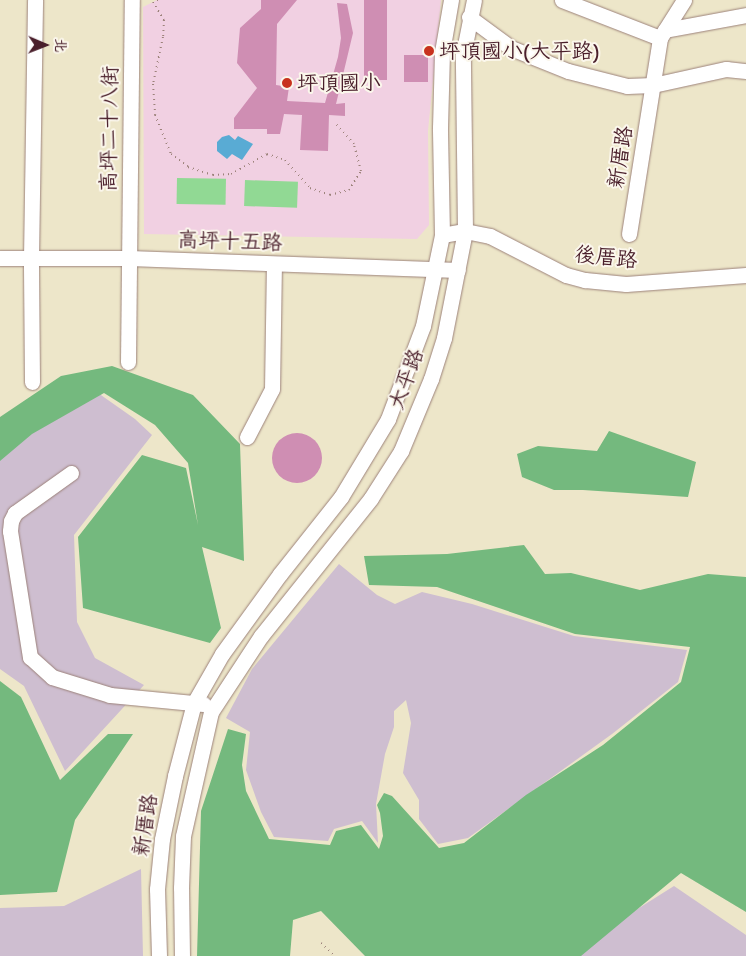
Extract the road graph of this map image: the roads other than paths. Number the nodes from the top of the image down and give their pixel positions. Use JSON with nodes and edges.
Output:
{"nodes":[{"id":1,"x":35,"y":0,"type":"edge"},
{"id":2,"x":132,"y":0,"type":"edge"},
{"id":3,"x":451,"y":0,"type":"edge"},
{"id":4,"x":474,"y":0,"type":"edge"},
{"id":5,"x":562,"y":0,"type":"edge"},
{"id":6,"x":684,"y":0,"type":"edge"},
{"id":7,"x":746,"y":15,"type":"edge"},
{"id":8,"x":469,"y":18,"type":"junction"},
{"id":9,"x":663,"y":34,"type":"junction"},
{"id":10,"x":746,"y":71,"type":"edge"},
{"id":11,"x":653,"y":85,"type":"junction"},
{"id":12,"x":465,"y":231,"type":"junction"},
{"id":13,"x":629,"y":234,"type":"dead end"},
{"id":14,"x":442,"y":235,"type":"junction"},
{"id":15,"x":0,"y":258,"type":"edge"},
{"id":16,"x":31,"y":258,"type":"junction"},
{"id":17,"x":129,"y":258,"type":"junction"},
{"id":18,"x":274,"y":264,"type":"junction"},
{"id":19,"x":458,"y":270,"type":"junction"},
{"id":20,"x":434,"y":271,"type":"junction"},
{"id":21,"x":746,"y":275,"type":"edge"},
{"id":22,"x":128,"y":362,"type":"dead end"},
{"id":23,"x":32,"y":382,"type":"dead end"},
{"id":24,"x":247,"y":437,"type":"dead end"},
{"id":25,"x":71,"y":473,"type":"dead end"},
{"id":26,"x":194,"y":703,"type":"junction"},
{"id":27,"x":213,"y":708,"type":"junction"},
{"id":28,"x":159,"y":956,"type":"edge"},
{"id":29,"x":182,"y":956,"type":"edge"}],
"edges":[{"from":1,"to":16,"type":"street"},
{"from":2,"to":17,"type":"street","name":"高坪二十八街"},
{"from":3,"to":14,"type":"street","name":"大平路"},
{"from":4,"to":8,"type":"street","name":"大平路"},
{"from":5,"to":9,"type":"street"},
{"from":6,"to":9,"type":"street","name":"新厝路"},
{"from":7,"to":9,"type":"street"},
{"from":8,"to":11,"type":"street"},
{"from":8,"to":12,"type":"street","name":"大平路"},
{"from":9,"to":11,"type":"street","name":"新厝路"},
{"from":10,"to":11,"type":"street"},
{"from":11,"to":13,"type":"street","name":"新厝路"},
{"from":12,"to":14,"type":"street","name":"後厝路"},
{"from":12,"to":19,"type":"street","name":"大平路"},
{"from":12,"to":21,"type":"street","name":"後厝路"},
{"from":14,"to":20,"type":"street","name":"大平路"},
{"from":15,"to":16,"type":"street","name":"高坪十五路"},
{"from":16,"to":17,"type":"street","name":"高坪十五路"},
{"from":16,"to":23,"type":"street"},
{"from":17,"to":18,"type":"street","name":"高坪十五路"},
{"from":17,"to":22,"type":"street","name":"高坪二十八街"},
{"from":18,"to":20,"type":"street","name":"高坪十五路"},
{"from":18,"to":24,"type":"street"},
{"from":19,"to":20,"type":"street","name":"高坪十五路"},
{"from":19,"to":27,"type":"street","name":"大平路"},
{"from":20,"to":26,"type":"street","name":"大平路"},
{"from":25,"to":26,"type":"street"},
{"from":26,"to":27,"type":"street"},
{"from":26,"to":28,"type":"street","name":"新厝路"},
{"from":27,"to":29,"type":"street","name":"新厝路"}]}
